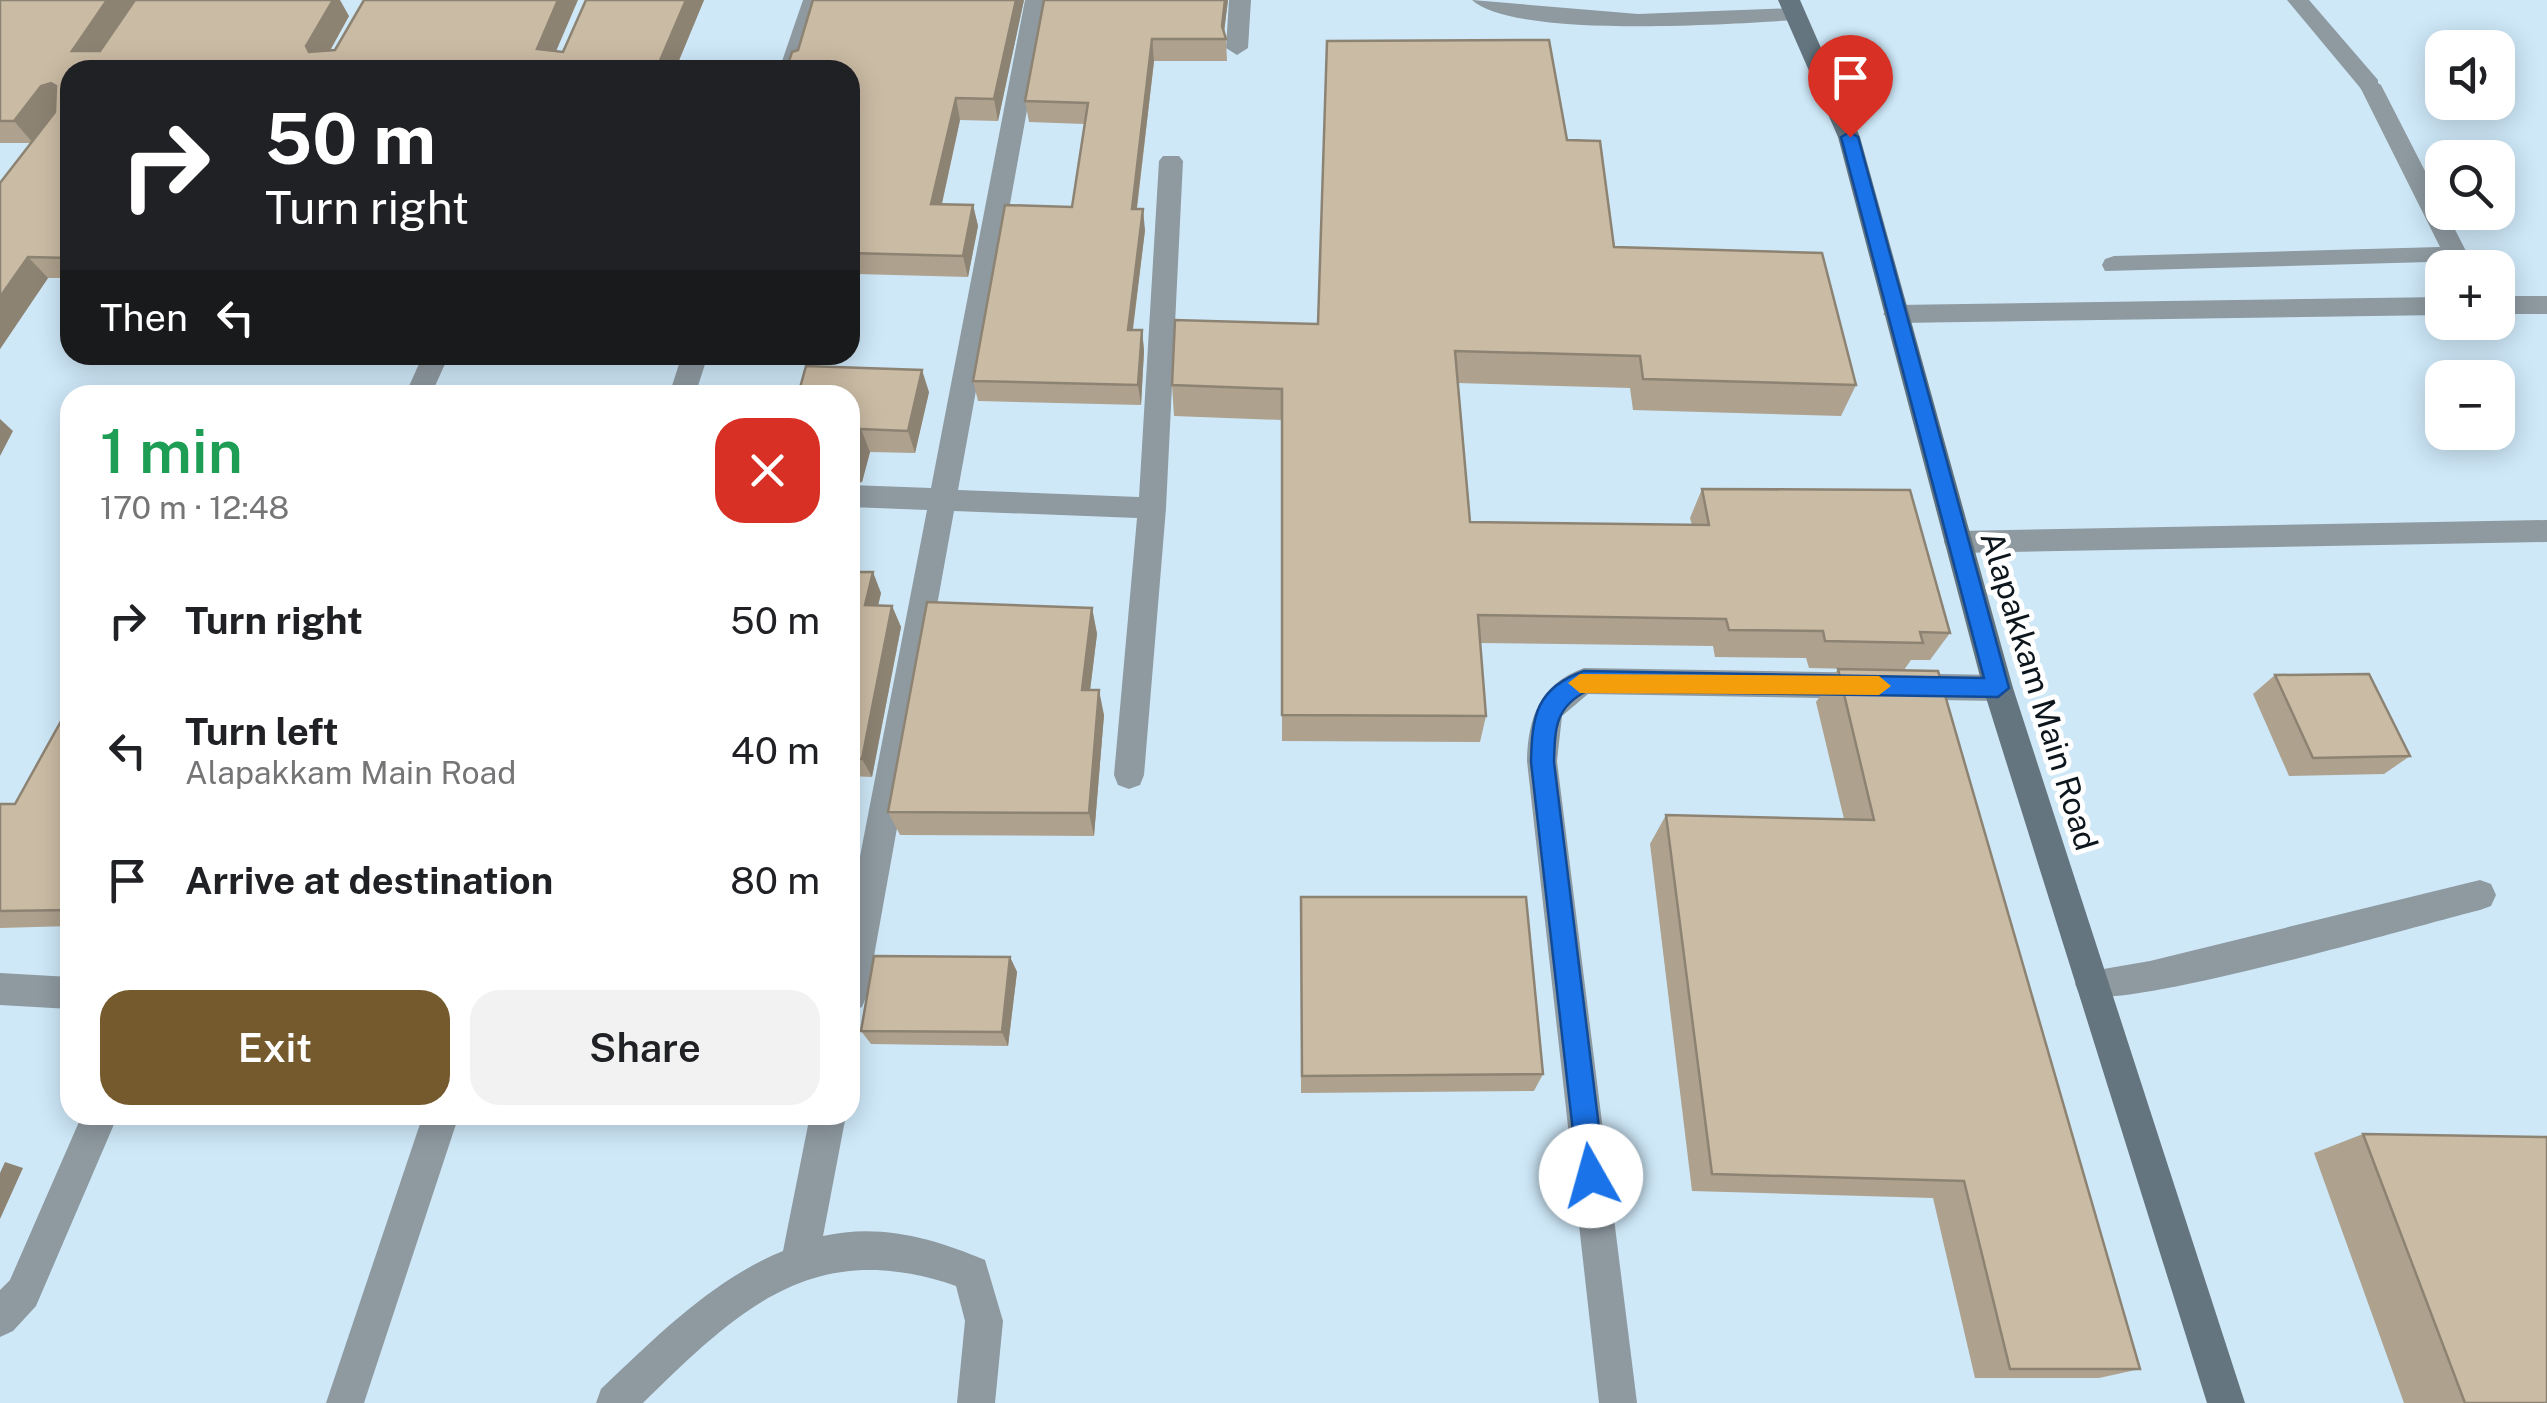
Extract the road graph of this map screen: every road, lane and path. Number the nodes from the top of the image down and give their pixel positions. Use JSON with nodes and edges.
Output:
{"nodes":[{"id":1,"x":814,"y":0,"type":"edge"},
{"id":2,"x":1036,"y":0,"type":"edge"},
{"id":3,"x":1240,"y":0,"type":"edge"},
{"id":4,"x":1483,"y":0,"type":"edge"},
{"id":5,"x":2298,"y":0,"type":"edge"},
{"id":6,"x":1792,"y":7,"type":"edge"},
{"id":7,"x":1237,"y":48,"type":"dead end"},
{"id":8,"x":793,"y":60,"type":"edge"},
{"id":9,"x":1170,"y":160,"type":"dead end"},
{"id":10,"x":2114,"y":264,"type":"dead end"},
{"id":11,"x":2547,"y":305,"type":"edge"},
{"id":12,"x":2425,"y":306,"type":"edge"},
{"id":13,"x":2515,"y":306,"type":"edge"},
{"id":14,"x":1896,"y":314,"type":"junction"},
{"id":15,"x":860,"y":496,"type":"edge"},
{"id":16,"x":943,"y":500,"type":"junction"},
{"id":17,"x":1152,"y":508,"type":"junction"},
{"id":18,"x":2547,"y":531,"type":"edge"},
{"id":19,"x":1958,"y":542,"type":"junction"},
{"id":20,"x":1998,"y":688,"type":"junction"},
{"id":21,"x":1128,"y":775,"type":"dead end"},
{"id":22,"x":2480,"y":895,"type":"dead end"},
{"id":23,"x":860,"y":942,"type":"edge"},
{"id":24,"x":2092,"y":984,"type":"junction"},
{"id":25,"x":0,"y":989,"type":"edge"},
{"id":26,"x":60,"y":992,"type":"edge"},
{"id":27,"x":96,"y":1125,"type":"edge"},
{"id":28,"x":438,"y":1125,"type":"edge"},
{"id":29,"x":826,"y":1125,"type":"edge"},
{"id":30,"x":800,"y":1266,"type":"junction"},
{"id":31,"x":0,"y":1318,"type":"edge"},
{"id":32,"x":345,"y":1403,"type":"edge"},
{"id":33,"x":615,"y":1403,"type":"edge"},
{"id":34,"x":976,"y":1403,"type":"edge"},
{"id":35,"x":1618,"y":1403,"type":"edge"},
{"id":36,"x":2226,"y":1403,"type":"edge"}],
"edges":[{"from":1,"to":8,"type":"street"},
{"from":2,"to":16,"type":"street"},
{"from":3,"to":7,"type":"street"},
{"from":4,"to":6,"type":"street"},
{"from":5,"to":10,"type":"street"},
{"from":6,"to":14,"type":"main road","name":"Alapakkam Main Road"},
{"from":9,"to":17,"type":"street"},
{"from":11,"to":13,"type":"street"},
{"from":12,"to":14,"type":"street"},
{"from":14,"to":19,"type":"main road","name":"Alapakkam Main Road"},
{"from":15,"to":16,"type":"street"},
{"from":16,"to":17,"type":"street"},
{"from":16,"to":23,"type":"street"},
{"from":17,"to":21,"type":"street"},
{"from":18,"to":19,"type":"street"},
{"from":19,"to":20,"type":"main road","name":"Alapakkam Main Road"},
{"from":20,"to":24,"type":"main road","name":"Alapakkam Main Road"},
{"from":20,"to":35,"type":"street"},
{"from":22,"to":24,"type":"street"},
{"from":24,"to":36,"type":"main road","name":"Alapakkam Main Road"},
{"from":25,"to":26,"type":"street"},
{"from":27,"to":31,"type":"street"},
{"from":28,"to":32,"type":"street"},
{"from":29,"to":30,"type":"street"},
{"from":30,"to":33,"type":"street"},
{"from":30,"to":34,"type":"street"}]}
